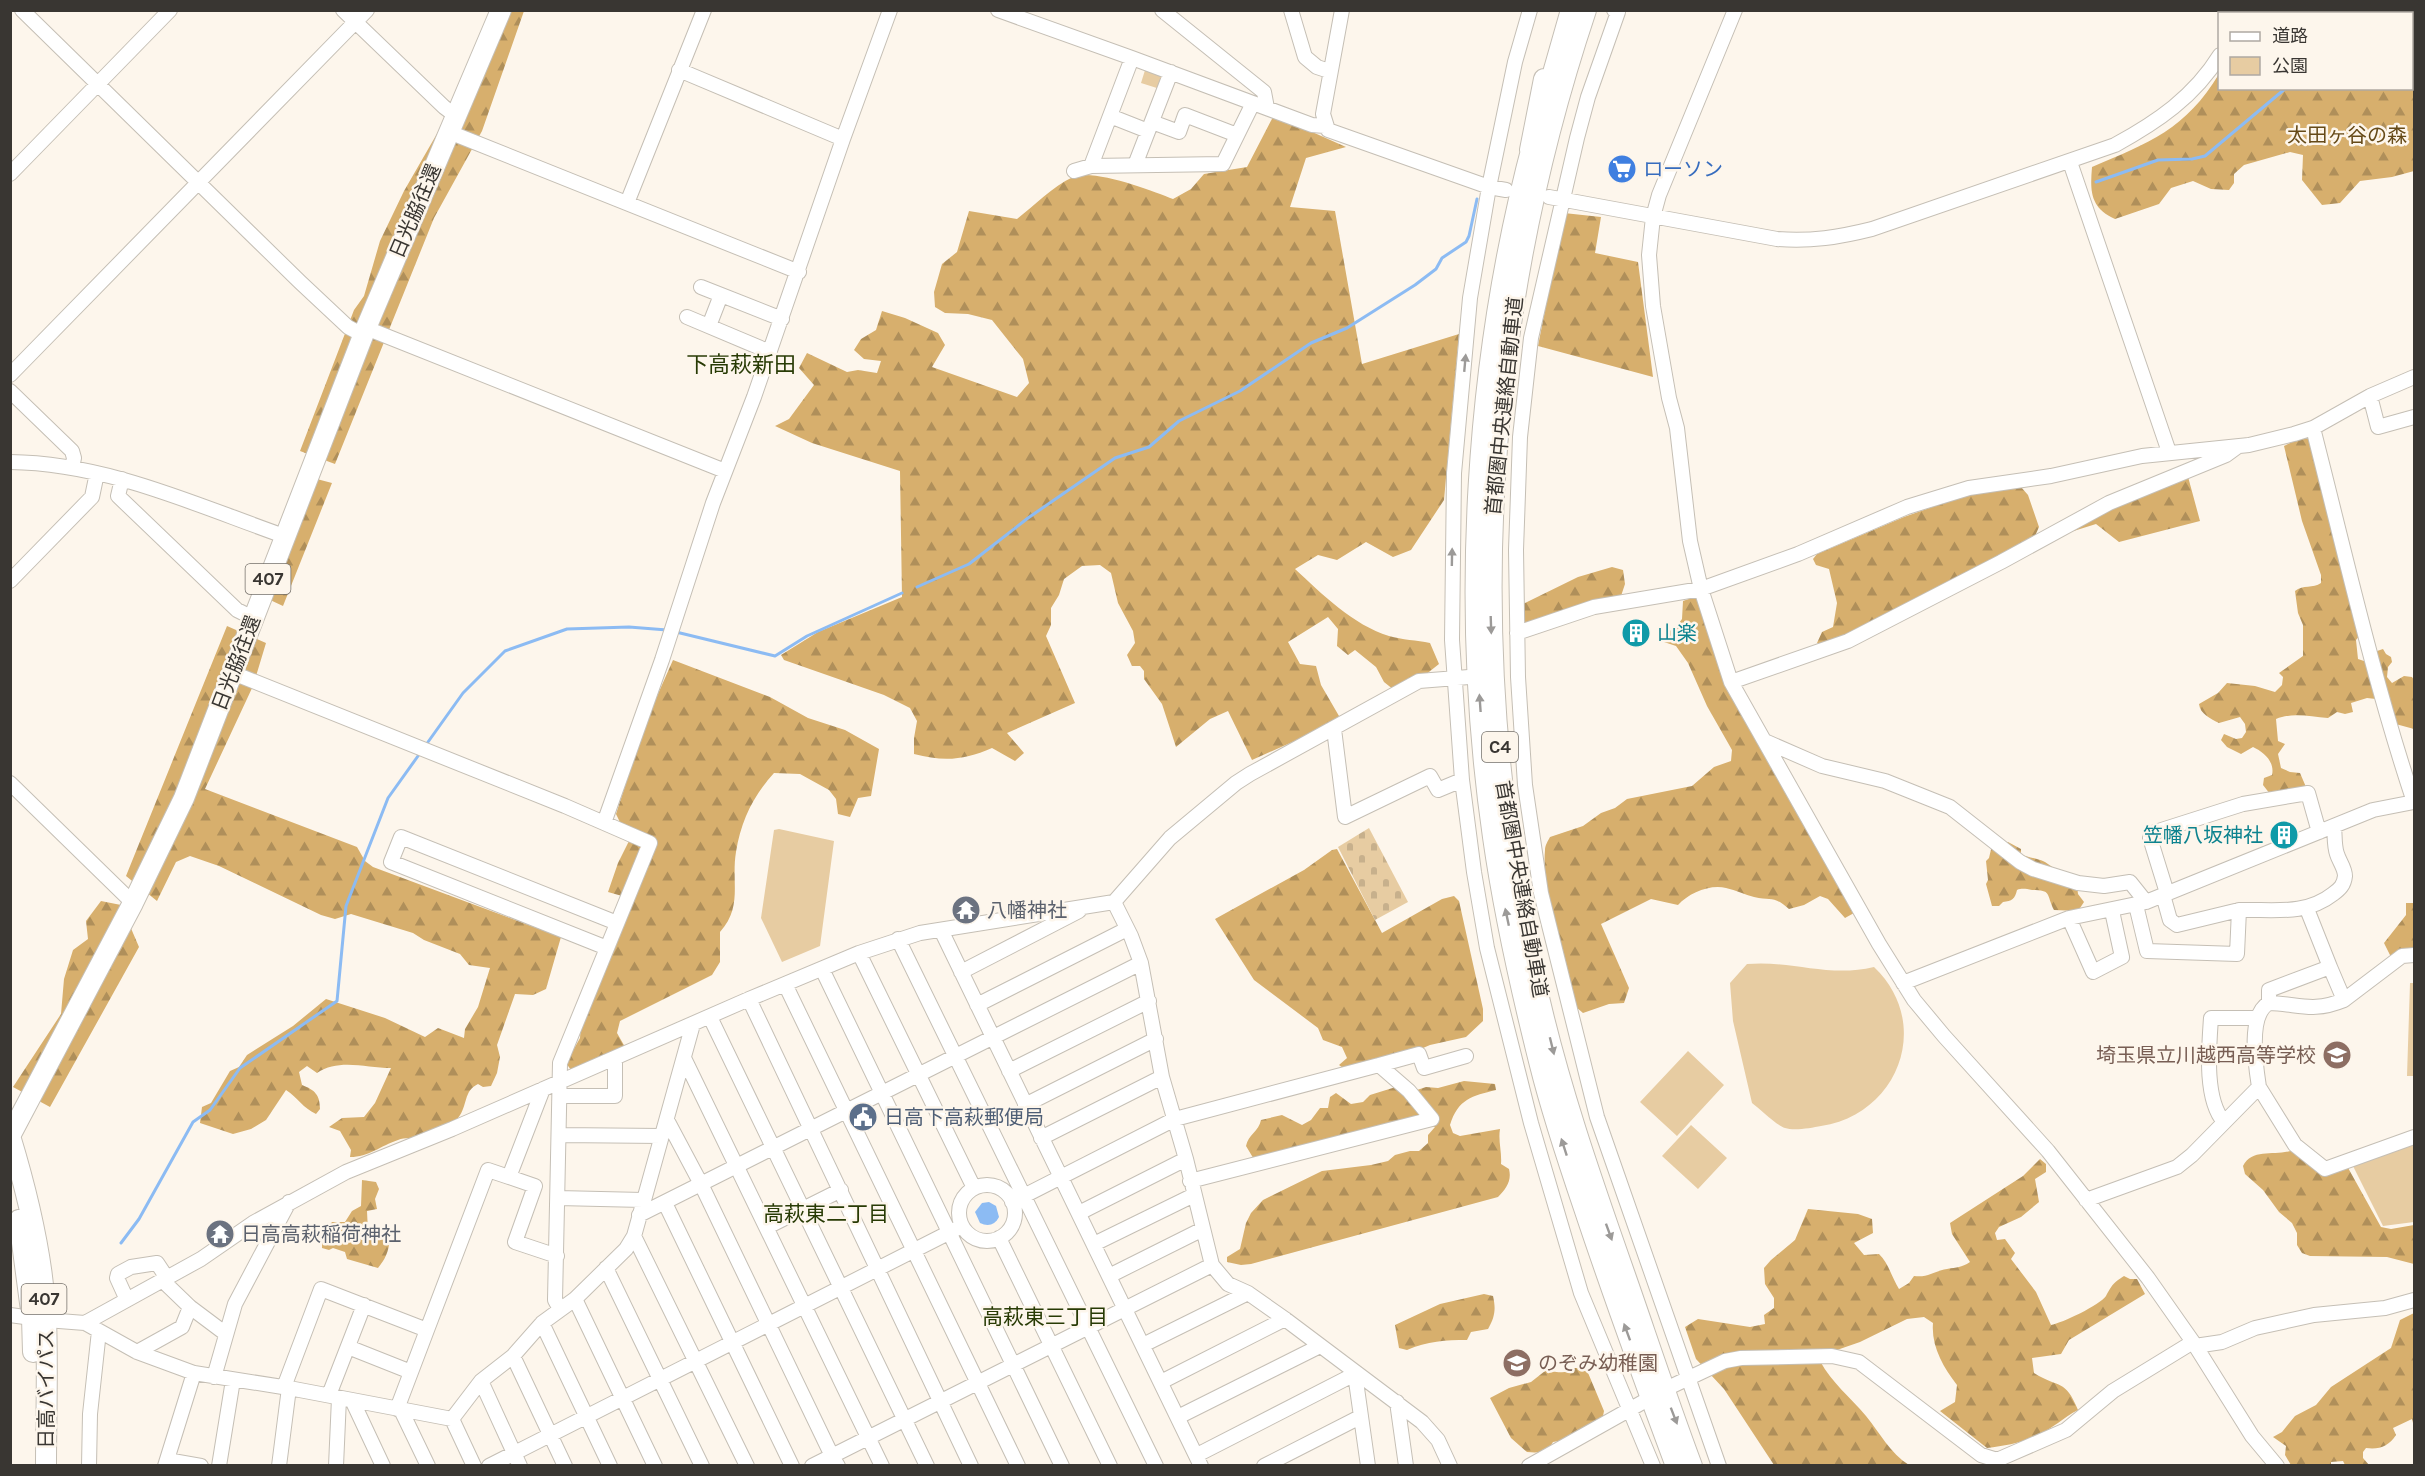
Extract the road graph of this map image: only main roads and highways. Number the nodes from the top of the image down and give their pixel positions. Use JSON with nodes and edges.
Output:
{"nodes":[{"id":1,"x":501,"y":10,"type":"edge"},
{"id":2,"x":1560,"y":10,"type":"edge"},
{"id":3,"x":1571,"y":10,"type":"edge"},
{"id":4,"x":1586,"y":10,"type":"edge"},
{"id":5,"x":1524,"y":179,"type":"junction"},
{"id":6,"x":33,"y":1090,"type":"junction"},
{"id":7,"x":10,"y":1101,"type":"edge"},
{"id":8,"x":10,"y":1136,"type":"edge"},
{"id":9,"x":10,"y":1180,"type":"edge"},
{"id":10,"x":15,"y":1214,"type":"edge"},
{"id":11,"x":39,"y":1319,"type":"junction"},
{"id":12,"x":34,"y":1466,"type":"edge"},
{"id":13,"x":46,"y":1466,"type":"edge"},
{"id":14,"x":1676,"y":1466,"type":"edge"},
{"id":15,"x":1692,"y":1466,"type":"edge"}],
"edges":[{"from":1,"to":6,"type":"highway","name":"日光脇往還","number":"407"},
{"from":2,"to":5,"type":"highway"},
{"from":3,"to":5,"type":"highway","name":"首都圏中央連絡自動車道","number":"C4"},
{"from":4,"to":15,"type":"highway","name":"首都圏中央連絡自動車道","number":"C4","one_way":true},
{"from":14,"to":5,"type":"highway","name":"首都圏中央連絡自動車道","number":"C4","one_way":true},
{"from":6,"to":7,"type":"highway"},
{"from":6,"to":8,"type":"highway","name":"日光脇往還","number":"407"},
{"from":8,"to":11,"type":"highway","name":"日高バイパス","number":"407"},
{"from":9,"to":10,"type":"highway","name":"日高バイパス","number":"407"},
{"from":10,"to":11,"type":"highway","name":"日高バイパス","number":"407"},
{"from":11,"to":12,"type":"highway","name":"日高バイパス","number":"407"},
{"from":11,"to":13,"type":"highway","name":"日高バイパス","number":"407"}]}
